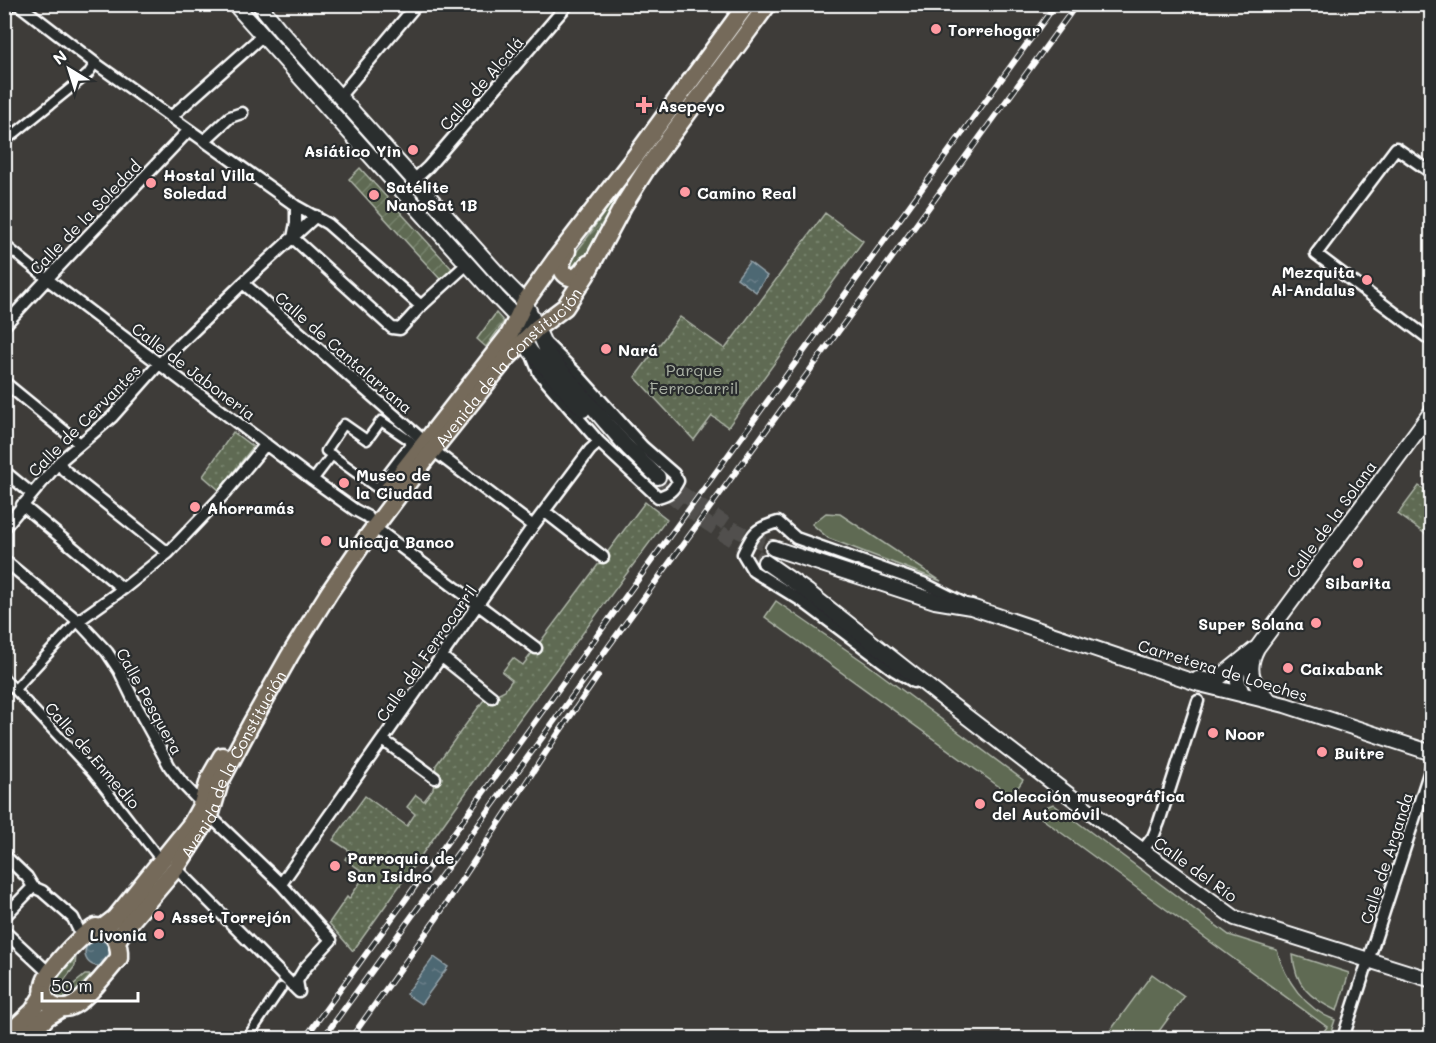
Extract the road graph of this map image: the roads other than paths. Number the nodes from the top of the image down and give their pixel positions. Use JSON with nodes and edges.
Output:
{"nodes":[{"id":1,"x":11,"y":4,"type":"edge"},
{"id":2,"x":18,"y":4,"type":"edge"},
{"id":3,"x":257,"y":4,"type":"edge"},
{"id":4,"x":417,"y":4,"type":"edge"},
{"id":5,"x":568,"y":4,"type":"edge"},
{"id":6,"x":747,"y":4,"type":"edge"},
{"id":7,"x":768,"y":4,"type":"edge"},
{"id":8,"x":236,"y":6,"type":"edge"},
{"id":9,"x":4,"y":11,"type":"edge"},
{"id":10,"x":262,"y":36,"type":"junction"},
{"id":11,"x":95,"y":63,"type":"junction"},
{"id":12,"x":339,"y":97,"type":"junction"},
{"id":13,"x":242,"y":113,"type":"dead end"},
{"id":14,"x":171,"y":117,"type":"junction"},
{"id":15,"x":189,"y":130,"type":"junction"},
{"id":16,"x":204,"y":141,"type":"junction"},
{"id":17,"x":4,"y":142,"type":"edge"},
{"id":18,"x":1431,"y":173,"type":"edge"},
{"id":19,"x":414,"y":180,"type":"junction"},
{"id":20,"x":402,"y":191,"type":"junction"},
{"id":21,"x":296,"y":206,"type":"junction"},
{"id":22,"x":316,"y":216,"type":"junction"},
{"id":23,"x":575,"y":234,"type":"junction"},
{"id":24,"x":293,"y":238,"type":"junction"},
{"id":25,"x":4,"y":244,"type":"edge"},
{"id":26,"x":601,"y":248,"type":"junction"},
{"id":27,"x":467,"y":264,"type":"junction"},
{"id":28,"x":47,"y":279,"type":"junction"},
{"id":29,"x":243,"y":283,"type":"junction"},
{"id":30,"x":525,"y":302,"type":"junction"},
{"id":31,"x":421,"y":306,"type":"junction"},
{"id":32,"x":517,"y":318,"type":"junction"},
{"id":33,"x":4,"y":326,"type":"edge"},
{"id":34,"x":540,"y":334,"type":"junction"},
{"id":35,"x":1431,"y":341,"type":"edge"},
{"id":36,"x":521,"y":343,"type":"junction"},
{"id":37,"x":549,"y":355,"type":"junction"},
{"id":38,"x":159,"y":364,"type":"junction"},
{"id":39,"x":4,"y":382,"type":"edge"},
{"id":40,"x":1431,"y":411,"type":"edge"},
{"id":41,"x":598,"y":442,"type":"junction"},
{"id":42,"x":80,"y":444,"type":"junction"},
{"id":43,"x":266,"y":444,"type":"junction"},
{"id":44,"x":429,"y":446,"type":"junction"},
{"id":45,"x":332,"y":455,"type":"junction"},
{"id":46,"x":59,"y":462,"type":"junction"},
{"id":47,"x":4,"y":471,"type":"edge"},
{"id":48,"x":314,"y":480,"type":"junction"},
{"id":49,"x":32,"y":494,"type":"junction"},
{"id":50,"x":22,"y":505,"type":"junction"},
{"id":51,"x":544,"y":511,"type":"junction"},
{"id":52,"x":371,"y":522,"type":"junction"},
{"id":53,"x":533,"y":526,"type":"junction"},
{"id":54,"x":4,"y":528,"type":"edge"},
{"id":55,"x":750,"y":540,"type":"joint"},
{"id":56,"x":773,"y":548,"type":"tunnel mouth"},
{"id":57,"x":168,"y":553,"type":"junction"},
{"id":58,"x":603,"y":557,"type":"dead end"},
{"id":59,"x":4,"y":560,"type":"edge"},
{"id":60,"x":765,"y":562,"type":"tunnel mouth"},
{"id":61,"x":123,"y":589,"type":"junction"},
{"id":62,"x":479,"y":604,"type":"junction"},
{"id":63,"x":971,"y":607,"type":"junction"},
{"id":64,"x":78,"y":621,"type":"junction"},
{"id":65,"x":536,"y":648,"type":"dead end"},
{"id":66,"x":1257,"y":648,"type":"junction"},
{"id":67,"x":442,"y":657,"type":"junction"},
{"id":68,"x":1242,"y":661,"type":"junction"},
{"id":69,"x":1181,"y":676,"type":"junction"},
{"id":70,"x":4,"y":678,"type":"edge"},
{"id":71,"x":16,"y":688,"type":"junction"},
{"id":72,"x":1243,"y":695,"type":"junction"},
{"id":73,"x":492,"y":697,"type":"dead end"},
{"id":74,"x":945,"y":700,"type":"junction"},
{"id":75,"x":1198,"y":701,"type":"dead end"},
{"id":76,"x":1270,"y":701,"type":"junction"},
{"id":77,"x":383,"y":740,"type":"junction"},
{"id":78,"x":1431,"y":753,"type":"edge"},
{"id":79,"x":1431,"y":764,"type":"edge"},
{"id":80,"x":435,"y":778,"type":"dead end"},
{"id":81,"x":206,"y":809,"type":"junction"},
{"id":82,"x":1142,"y":851,"type":"junction"},
{"id":83,"x":156,"y":854,"type":"dead end"},
{"id":84,"x":4,"y":855,"type":"edge"},
{"id":85,"x":176,"y":868,"type":"junction"},
{"id":86,"x":281,"y":884,"type":"junction"},
{"id":87,"x":33,"y":887,"type":"junction"},
{"id":88,"x":4,"y":917,"type":"edge"},
{"id":89,"x":102,"y":928,"type":"junction"},
{"id":90,"x":4,"y":931,"type":"edge"},
{"id":91,"x":82,"y":937,"type":"junction"},
{"id":92,"x":117,"y":941,"type":"junction"},
{"id":93,"x":1368,"y":960,"type":"junction"},
{"id":94,"x":49,"y":973,"type":"junction"},
{"id":95,"x":1431,"y":980,"type":"edge"},
{"id":96,"x":281,"y":988,"type":"dead end"},
{"id":97,"x":44,"y":993,"type":"junction"},
{"id":98,"x":62,"y":1008,"type":"junction"},
{"id":99,"x":4,"y":1038,"type":"edge"},
{"id":100,"x":26,"y":1038,"type":"edge"},
{"id":101,"x":247,"y":1038,"type":"edge"},
{"id":102,"x":1343,"y":1038,"type":"edge"}],
"edges":[{"from":1,"to":9,"type":"street"},
{"from":2,"to":11,"type":"street"},
{"from":3,"to":8,"type":"street"},
{"from":3,"to":12,"type":"street"},
{"from":4,"to":12,"type":"street"},
{"from":5,"to":19,"type":"street","name":"Calle de Alcalá"},
{"from":6,"to":23,"type":"main road","name":"Avenida de la Constitución"},
{"from":7,"to":26,"type":"main road","name":"Avenida de la Constitución"},
{"from":8,"to":10,"type":"street"},
{"from":10,"to":14,"type":"street"},
{"from":10,"to":20,"type":"street"},
{"from":11,"to":14,"type":"street"},
{"from":11,"to":17,"type":"street"},
{"from":12,"to":19,"type":"street"},
{"from":13,"to":16,"type":"street"},
{"from":14,"to":15,"type":"street"},
{"from":15,"to":16,"type":"street"},
{"from":15,"to":28,"type":"street","name":"Calle de la Soledad"},
{"from":16,"to":21,"type":"street"},
{"from":18,"to":35,"type":"street"},
{"from":19,"to":20,"type":"street"},
{"from":19,"to":30,"type":"street"},
{"from":20,"to":27,"type":"street"},
{"from":21,"to":22,"type":"street"},
{"from":21,"to":24,"type":"street"},
{"from":22,"to":24,"type":"street","name":"Calle de Cervantes"},
{"from":22,"to":31,"type":"street"},
{"from":23,"to":26,"type":"main road"},
{"from":23,"to":30,"type":"main road","name":"Avenida de la Constitución"},
{"from":24,"to":29,"type":"street","name":"Calle de Cervantes"},
{"from":24,"to":31,"type":"street"},
{"from":25,"to":28,"type":"street","name":"Calle de Jabonería"},
{"from":26,"to":34,"type":"main road","name":"Avenida de la Constitución"},
{"from":27,"to":31,"type":"street"},
{"from":27,"to":32,"type":"street"},
{"from":28,"to":33,"type":"street","name":"Calle de la Soledad"},
{"from":28,"to":38,"type":"street","name":"Calle de Jabonería"},
{"from":29,"to":38,"type":"street","name":"Calle de Cervantes"},
{"from":29,"to":44,"type":"street","name":"Calle de Cantalarrana"},
{"from":30,"to":32,"type":"main road","name":"Avenida de la Constitución"},
{"from":30,"to":34,"type":"street"},
{"from":32,"to":34,"type":"street"},
{"from":32,"to":36,"type":"main road","name":"Avenida de la Constitución"},
{"from":34,"to":36,"type":"main road","name":"Avenida de la Constitución"},
{"from":34,"to":37,"type":"street"},
{"from":34,"to":41,"type":"street"},
{"from":36,"to":37,"type":"street"},
{"from":36,"to":37,"type":"street"},
{"from":36,"to":41,"type":"street"},
{"from":36,"to":44,"type":"main road","name":"Avenida de la Constitución"},
{"from":38,"to":42,"type":"street","name":"Calle de Cervantes"},
{"from":38,"to":43,"type":"street","name":"Calle de Jabonería"},
{"from":39,"to":42,"type":"street"},
{"from":40,"to":66,"type":"street","name":"Calle de la Solana"},
{"from":41,"to":51,"type":"street","name":"Calle del Ferrocarril"},
{"from":42,"to":46,"type":"street","name":"Calle de Cervantes"},
{"from":43,"to":48,"type":"street","name":"Calle de Jabonería"},
{"from":43,"to":57,"type":"street"},
{"from":44,"to":52,"type":"main road","name":"Avenida de la Constitución"},
{"from":44,"to":53,"type":"street","name":"Calle de Cantalarrana"},
{"from":45,"to":45,"type":"street"},
{"from":45,"to":48,"type":"street"},
{"from":46,"to":49,"type":"street","name":"Calle de Cervantes"},
{"from":46,"to":57,"type":"street"},
{"from":47,"to":49,"type":"street"},
{"from":48,"to":52,"type":"street","name":"Calle de Jabonería"},
{"from":49,"to":50,"type":"street","name":"Calle de Cervantes"},
{"from":50,"to":54,"type":"street","name":"Calle de Cervantes"},
{"from":50,"to":61,"type":"street"},
{"from":51,"to":53,"type":"street","name":"Calle del Ferrocarril"},
{"from":51,"to":58,"type":"street"},
{"from":52,"to":62,"type":"street","name":"Calle de Jabonería"},
{"from":52,"to":81,"type":"main road","name":"Avenida de la Constitución"},
{"from":53,"to":62,"type":"street","name":"Calle del Ferrocarril"},
{"from":55,"to":63,"type":"street","name":"Carretera de Loeches"},
{"from":55,"to":74,"type":"street","name":"Calle del Río"},
{"from":56,"to":63,"type":"street","name":"Carretera de Loeches"},
{"from":57,"to":61,"type":"street"},
{"from":59,"to":64,"type":"street","name":"Calle Pesquera"},
{"from":60,"to":74,"type":"street","name":"Calle del Río"},
{"from":61,"to":64,"type":"street"},
{"from":62,"to":65,"type":"street","name":"Calle de Jabonería"},
{"from":62,"to":67,"type":"street","name":"Calle del Ferrocarril"},
{"from":63,"to":69,"type":"street","name":"Carretera de Loeches"},
{"from":64,"to":71,"type":"street"},
{"from":64,"to":81,"type":"street","name":"Calle Pesquera"},
{"from":66,"to":68,"type":"street"},
{"from":66,"to":76,"type":"street"},
{"from":67,"to":73,"type":"street"},
{"from":67,"to":77,"type":"street","name":"Calle del Ferrocarril"},
{"from":68,"to":69,"type":"street"},
{"from":68,"to":72,"type":"street"},
{"from":69,"to":72,"type":"street","name":"Carretera de Loeches"},
{"from":70,"to":71,"type":"street","name":"Calle de Enmedio"},
{"from":71,"to":83,"type":"street","name":"Calle de Enmedio"},
{"from":72,"to":76,"type":"street","name":"Carretera de Loeches"},
{"from":74,"to":82,"type":"street","name":"Calle del Río"},
{"from":75,"to":82,"type":"street"},
{"from":76,"to":78,"type":"street","name":"Carretera de Loeches"},
{"from":77,"to":80,"type":"street"},
{"from":77,"to":86,"type":"street","name":"Calle del Ferrocarril"},
{"from":79,"to":93,"type":"street","name":"Calle de Arganda"},
{"from":81,"to":85,"type":"main road","name":"Avenida de la Constitución"},
{"from":81,"to":86,"type":"street","name":"Calle Pesquera"},
{"from":81,"to":89,"type":"main road","name":"Avenida de la Constitución"},
{"from":82,"to":93,"type":"street","name":"Calle del Río"},
{"from":84,"to":87,"type":"street"},
{"from":85,"to":86,"type":"street","name":"Calle Pesquera"},
{"from":85,"to":92,"type":"main road","name":"Avenida de la Constitución"},
{"from":87,"to":88,"type":"street"},
{"from":87,"to":91,"type":"street"},
{"from":89,"to":91,"type":"main road","name":"Avenida de la Constitución"},
{"from":89,"to":92,"type":"main road"},
{"from":90,"to":94,"type":"street"},
{"from":91,"to":94,"type":"main road"},
{"from":92,"to":98,"type":"main road"},
{"from":93,"to":95,"type":"street","name":"Calle del Río"},
{"from":93,"to":102,"type":"street","name":"Calle de Arganda"},
{"from":94,"to":97,"type":"main road"},
{"from":96,"to":101,"type":"street"},
{"from":97,"to":98,"type":"main road"},
{"from":97,"to":99,"type":"main road"},
{"from":98,"to":100,"type":"main road"}]}
